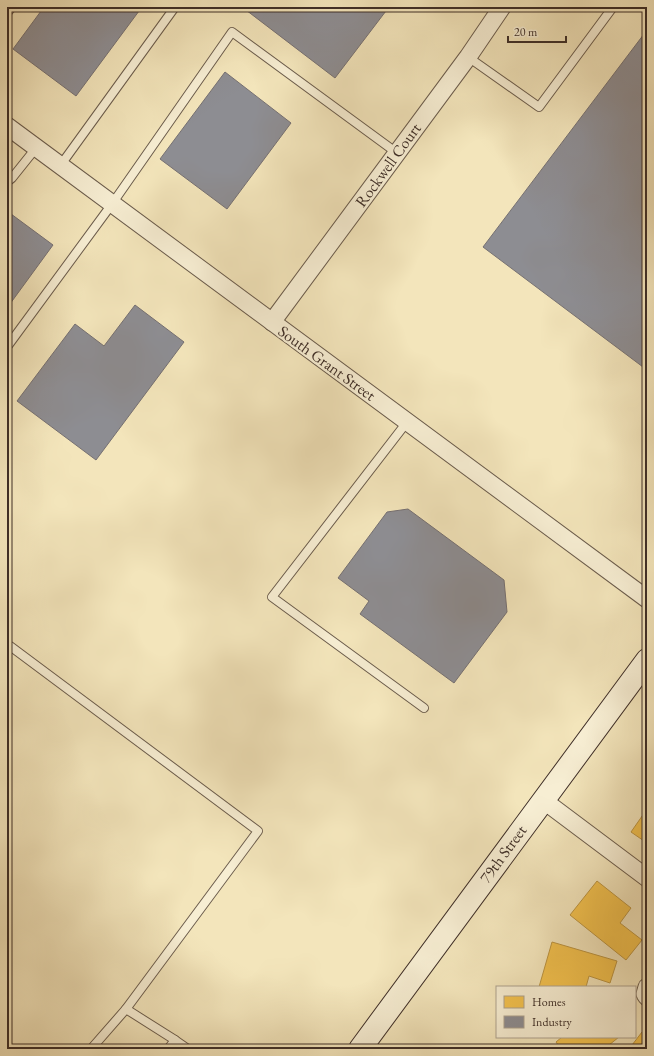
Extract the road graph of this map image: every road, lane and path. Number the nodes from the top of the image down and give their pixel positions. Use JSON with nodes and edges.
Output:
{"nodes":[{"id":1,"x":12,"y":7,"type":"edge"},
{"id":2,"x":176,"y":7,"type":"edge"},
{"id":3,"x":502,"y":7,"type":"edge"},
{"id":4,"x":613,"y":7,"type":"edge"},
{"id":5,"x":7,"y":13,"type":"edge"},
{"id":6,"x":468,"y":57,"type":"junction"},
{"id":7,"x":7,"y":126,"type":"edge"},
{"id":8,"x":36,"y":148,"type":"junction"},
{"id":9,"x":397,"y":153,"type":"junction"},
{"id":10,"x":60,"y":166,"type":"junction"},
{"id":11,"x":7,"y":182,"type":"edge"},
{"id":12,"x":112,"y":204,"type":"junction"},
{"id":13,"x":272,"y":322,"type":"junction"},
{"id":14,"x":7,"y":347,"type":"edge"},
{"id":15,"x":407,"y":422,"type":"junction"},
{"id":16,"x":647,"y":599,"type":"edge"},
{"id":17,"x":7,"y":650,"type":"edge"},
{"id":18,"x":647,"y":660,"type":"edge"},
{"id":19,"x":424,"y":708,"type":"dead end"},
{"id":20,"x":543,"y":800,"type":"junction"},
{"id":21,"x":647,"y":878,"type":"edge"},
{"id":22,"x":647,"y":988,"type":"edge"},
{"id":23,"x":647,"y":997,"type":"edge"},
{"id":24,"x":126,"y":1009,"type":"junction"},
{"id":25,"x":175,"y":1040,"type":"junction"},
{"id":26,"x":7,"y":1047,"type":"edge"},
{"id":27,"x":10,"y":1049,"type":"edge"},
{"id":28,"x":91,"y":1049,"type":"edge"},
{"id":29,"x":168,"y":1049,"type":"edge"},
{"id":30,"x":188,"y":1049,"type":"edge"},
{"id":31,"x":360,"y":1049,"type":"edge"}],
"edges":[{"from":1,"to":5,"type":"lane"},
{"from":2,"to":10,"type":"lane"},
{"from":3,"to":6,"type":"street","name":"Rockwell Court"},
{"from":4,"to":6,"type":"lane"},
{"from":6,"to":9,"type":"street","name":"Rockwell Court"},
{"from":7,"to":8,"type":"street","name":"South Grant Street"},
{"from":8,"to":10,"type":"street","name":"South Grant Street"},
{"from":8,"to":11,"type":"lane"},
{"from":9,"to":12,"type":"lane"},
{"from":9,"to":13,"type":"street","name":"Rockwell Court"},
{"from":10,"to":12,"type":"street","name":"South Grant Street"},
{"from":12,"to":13,"type":"street","name":"South Grant Street"},
{"from":12,"to":14,"type":"lane"},
{"from":13,"to":15,"type":"street","name":"South Grant Street"},
{"from":15,"to":16,"type":"street","name":"South Grant Street"},
{"from":15,"to":19,"type":"lane"},
{"from":17,"to":24,"type":"lane"},
{"from":18,"to":20,"type":"street","name":"79th Street"},
{"from":20,"to":21,"type":"street"},
{"from":20,"to":31,"type":"street","name":"79th Street"},
{"from":22,"to":23,"type":"street"},
{"from":24,"to":25,"type":"lane"},
{"from":24,"to":28,"type":"lane"},
{"from":25,"to":29,"type":"lane"},
{"from":25,"to":30,"type":"lane"},
{"from":26,"to":27,"type":"lane"}]}
